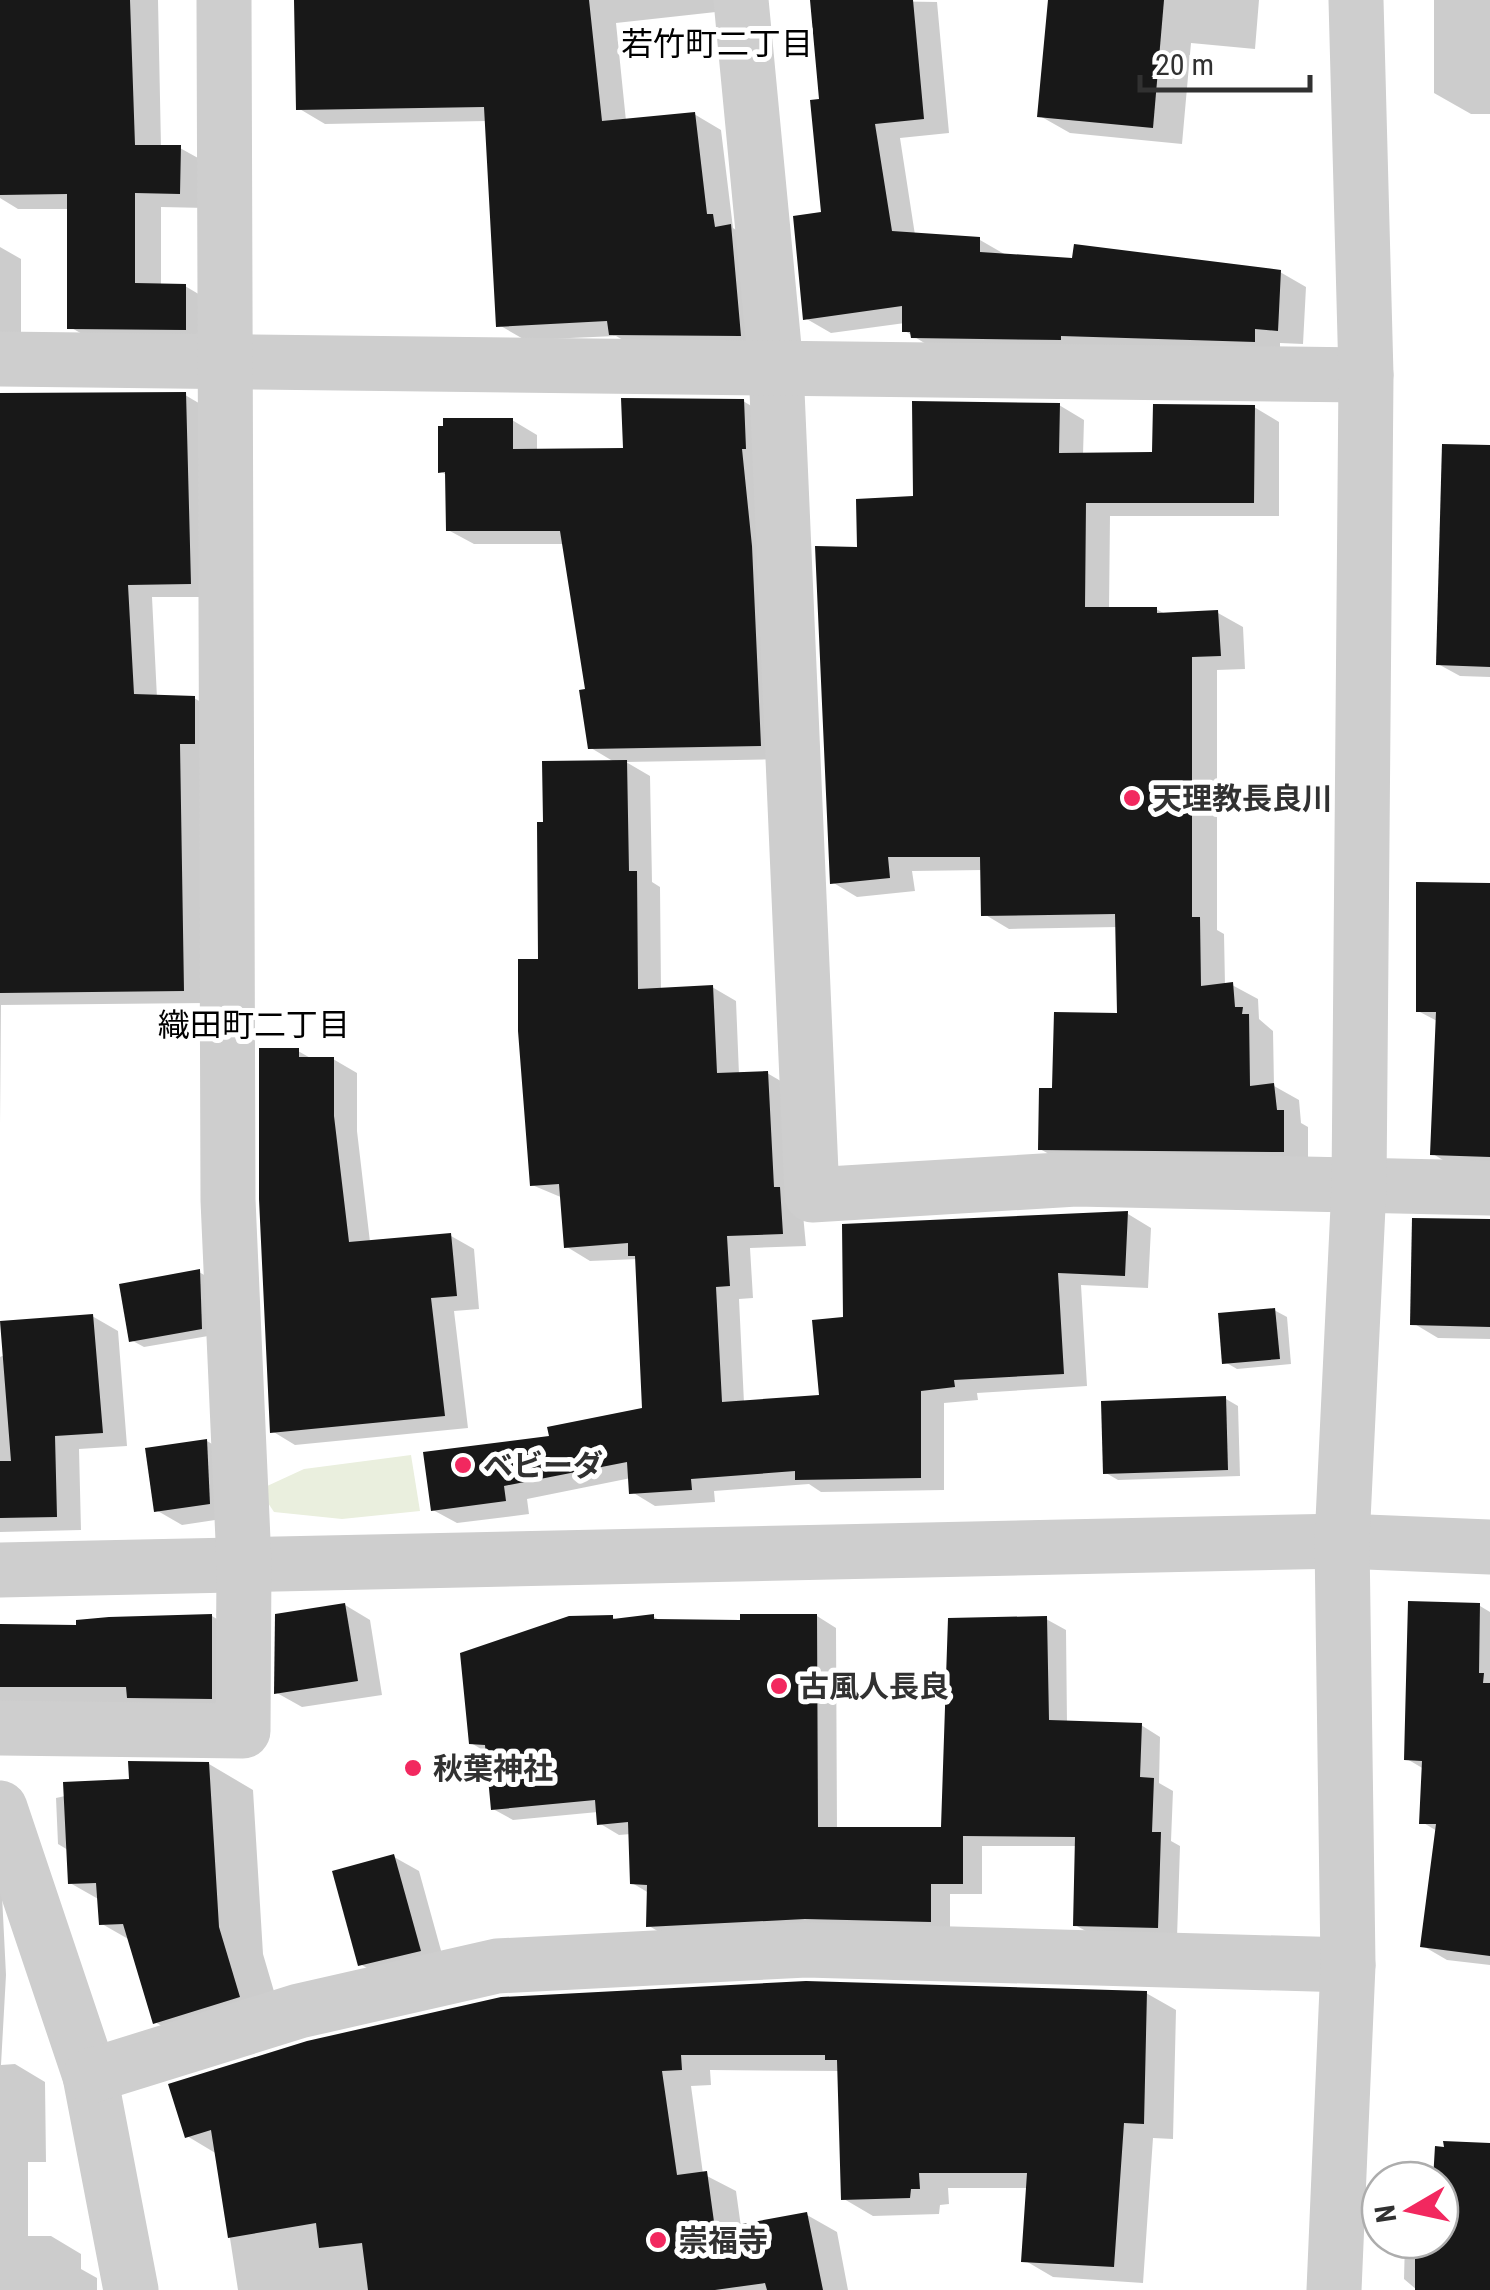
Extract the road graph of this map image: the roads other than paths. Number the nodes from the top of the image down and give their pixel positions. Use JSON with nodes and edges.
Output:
{"nodes":[{"id":1,"x":224,"y":0,"type":"edge"},
{"id":2,"x":741,"y":0,"type":"edge"},
{"id":3,"x":1356,"y":0,"type":"edge"},
{"id":4,"x":0,"y":358,"type":"edge"},
{"id":5,"x":226,"y":358,"type":"junction"},
{"id":6,"x":776,"y":368,"type":"junction"},
{"id":7,"x":1366,"y":374,"type":"junction"},
{"id":8,"x":1359,"y":1186,"type":"junction"},
{"id":9,"x":1490,"y":1188,"type":"edge"},
{"id":10,"x":1342,"y":1541,"type":"junction"},
{"id":11,"x":1490,"y":1546,"type":"edge"},
{"id":12,"x":244,"y":1563,"type":"junction"},
{"id":13,"x":0,"y":1570,"type":"edge"},
{"id":14,"x":0,"y":1728,"type":"edge"},
{"id":15,"x":0,"y":1808,"type":"edge"},
{"id":16,"x":1348,"y":1965,"type":"junction"},
{"id":17,"x":90,"y":2076,"type":"junction"},
{"id":18,"x":131,"y":2290,"type":"edge"},
{"id":19,"x":1334,"y":2290,"type":"edge"}],
"edges":[{"from":1,"to":5,"type":"street"},
{"from":2,"to":6,"type":"street"},
{"from":3,"to":7,"type":"street"},
{"from":4,"to":5,"type":"street"},
{"from":5,"to":6,"type":"street"},
{"from":5,"to":12,"type":"street"},
{"from":6,"to":7,"type":"street"},
{"from":6,"to":8,"type":"street"},
{"from":7,"to":8,"type":"street"},
{"from":8,"to":9,"type":"street"},
{"from":8,"to":10,"type":"street"},
{"from":10,"to":11,"type":"street"},
{"from":10,"to":12,"type":"street"},
{"from":10,"to":16,"type":"street"},
{"from":12,"to":13,"type":"street"},
{"from":12,"to":14,"type":"street"},
{"from":15,"to":17,"type":"street"},
{"from":16,"to":17,"type":"street"},
{"from":16,"to":19,"type":"street"},
{"from":17,"to":18,"type":"street"}]}
